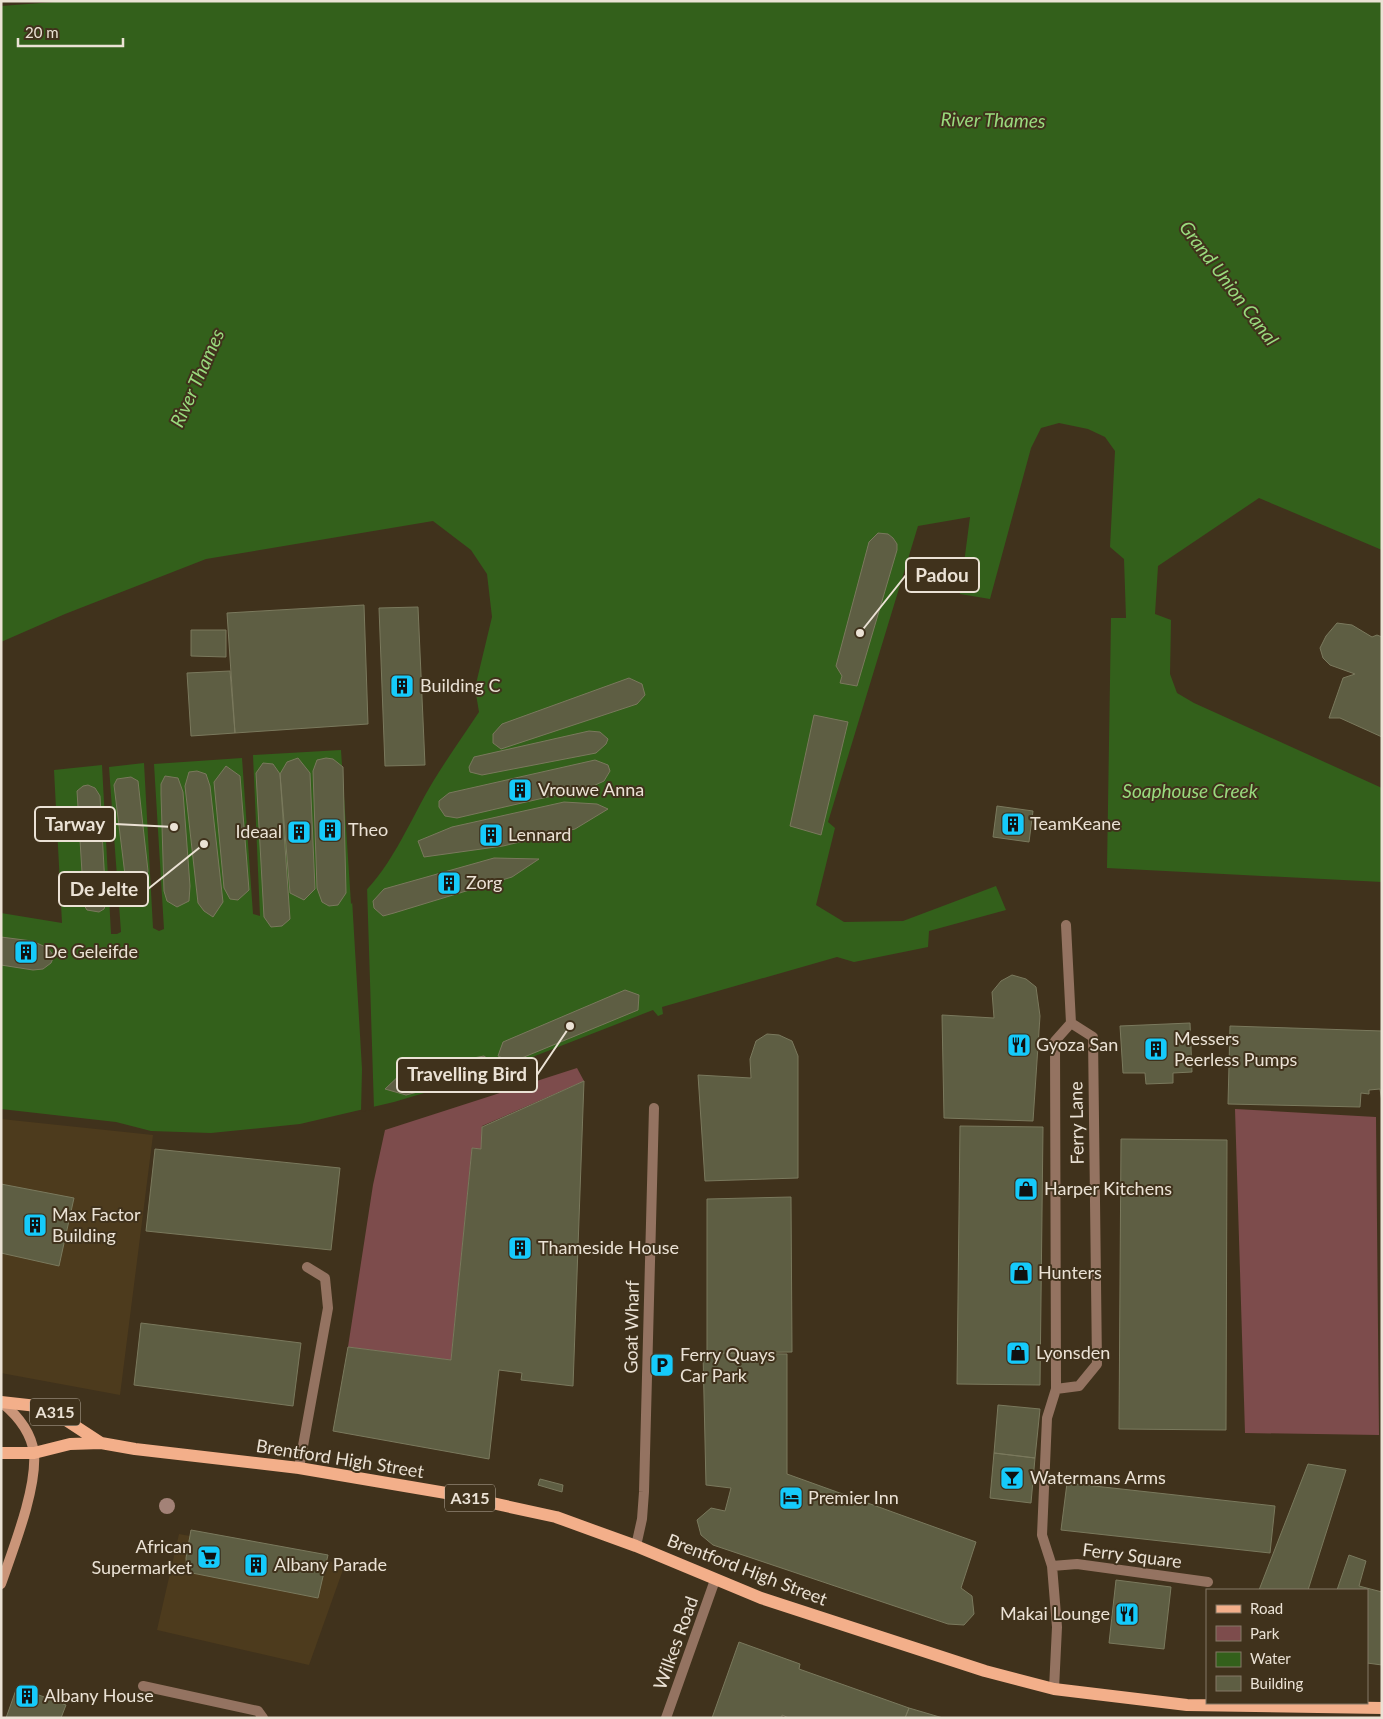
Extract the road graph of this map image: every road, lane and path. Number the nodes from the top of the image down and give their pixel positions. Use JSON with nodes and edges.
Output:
{"nodes":[{"id":1,"x":1066,"y":925,"type":"dead end"},
{"id":2,"x":1071,"y":1023,"type":"junction"},
{"id":3,"x":654,"y":1108,"type":"dead end"},
{"id":4,"x":307,"y":1267,"type":"dead end"},
{"id":5,"x":1056,"y":1389,"type":"junction"},
{"id":6,"x":1,"y":1402,"type":"edge"},
{"id":7,"x":101,"y":1443,"type":"junction"},
{"id":8,"x":1,"y":1453,"type":"edge"},
{"id":9,"x":34,"y":1453,"type":"junction"},
{"id":10,"x":299,"y":1468,"type":"junction"},
{"id":11,"x":636,"y":1546,"type":"junction"},
{"id":12,"x":1052,"y":1566,"type":"junction"},
{"id":13,"x":715,"y":1580,"type":"junction"},
{"id":14,"x":1208,"y":1582,"type":"dead end"},
{"id":15,"x":1,"y":1584,"type":"edge"},
{"id":16,"x":143,"y":1686,"type":"dead end"},
{"id":17,"x":1054,"y":1688,"type":"junction"},
{"id":18,"x":1382,"y":1708,"type":"edge"},
{"id":19,"x":263,"y":1718,"type":"edge"},
{"id":20,"x":666,"y":1718,"type":"edge"}],
"edges":[{"from":1,"to":2,"type":"street"},
{"from":2,"to":5,"type":"street","name":"Ferry Lane"},
{"from":2,"to":5,"type":"street","name":"Ferry Lane"},
{"from":3,"to":11,"type":"street","name":"Goat Wharf"},
{"from":4,"to":10,"type":"street"},
{"from":5,"to":12,"type":"street","name":"Ferry Lane"},
{"from":6,"to":7,"type":"main road","name":"Brentford High Street","number":"A315"},
{"from":6,"to":9,"type":"main road","number":"A315"},
{"from":7,"to":9,"type":"main road","name":"Brentford High Street","number":"A315"},
{"from":7,"to":10,"type":"main road","name":"Brentford High Street","number":"A315"},
{"from":8,"to":9,"type":"main road","name":"Brentford High Street","number":"A315"},
{"from":9,"to":15,"type":"main road"},
{"from":10,"to":11,"type":"main road","name":"Brentford High Street","number":"A315"},
{"from":11,"to":13,"type":"main road","name":"Brentford High Street","number":"A315"},
{"from":12,"to":14,"type":"street","name":"Ferry Square"},
{"from":12,"to":17,"type":"street","name":"Ferry Lane"},
{"from":13,"to":17,"type":"main road","name":"Brentford High Street","number":"A315"},
{"from":13,"to":20,"type":"street","name":"Wilkes Road"},
{"from":16,"to":19,"type":"street"},
{"from":17,"to":18,"type":"main road","name":"Brentford High Street","number":"A315"}]}
